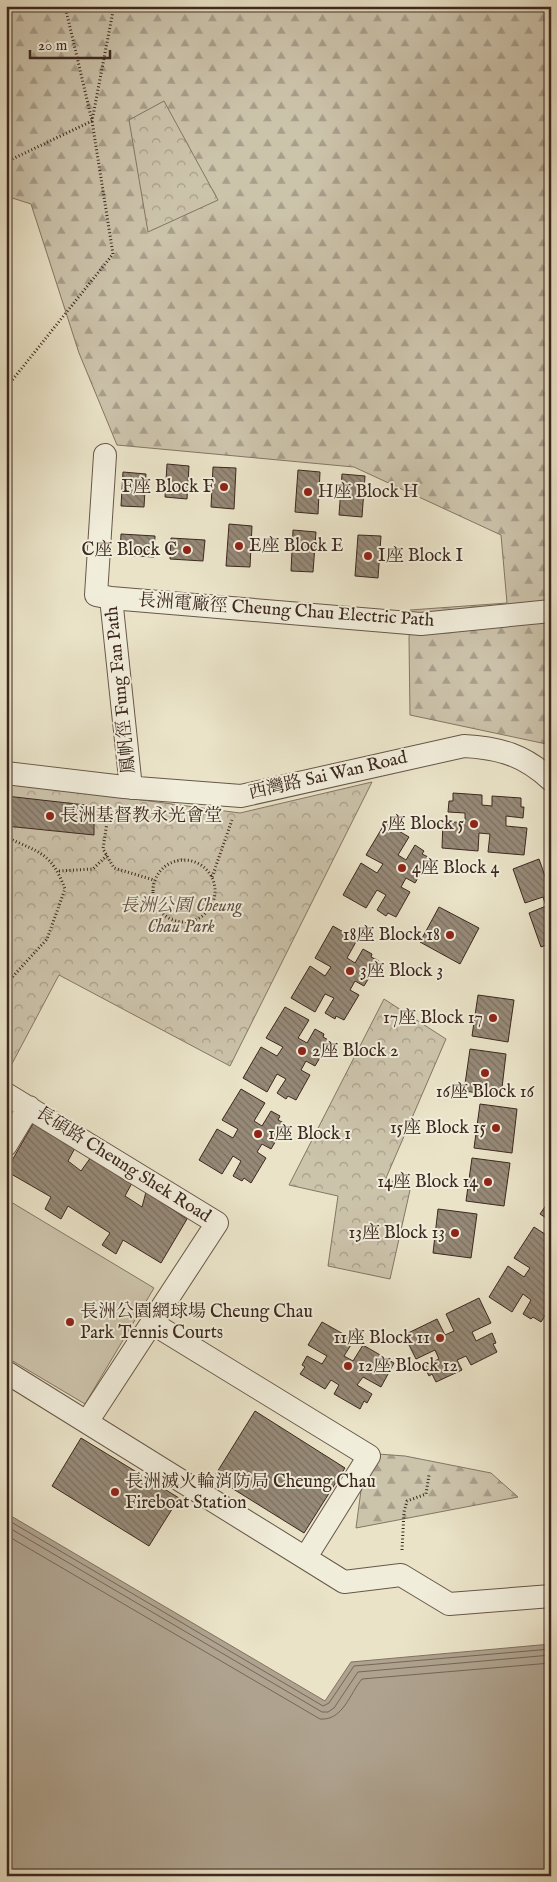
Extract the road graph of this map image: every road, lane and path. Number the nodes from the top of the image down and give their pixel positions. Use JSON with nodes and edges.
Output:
{"nodes":[{"id":1,"x":65,"y":6,"type":"edge"},
{"id":2,"x":114,"y":6,"type":"edge"},
{"id":3,"x":92,"y":121,"type":"junction"},
{"id":4,"x":6,"y":162,"type":"edge"},
{"id":5,"x":6,"y":388,"type":"edge"},
{"id":6,"x":105,"y":455,"type":"dead end"},
{"id":7,"x":111,"y":598,"type":"junction"},
{"id":8,"x":551,"y":611,"type":"edge"},
{"id":9,"x":6,"y":773,"type":"edge"},
{"id":10,"x":551,"y":780,"type":"edge"},
{"id":11,"x":122,"y":787,"type":"junction"},
{"id":12,"x":241,"y":796,"type":"junction"},
{"id":13,"x":6,"y":837,"type":"edge"},
{"id":14,"x":107,"y":855,"type":"junction"},
{"id":15,"x":58,"y":871,"type":"junction"},
{"id":16,"x":212,"y":877,"type":"junction"},
{"id":17,"x":154,"y":880,"type":"junction"},
{"id":18,"x":6,"y":984,"type":"edge"},
{"id":19,"x":6,"y":1094,"type":"edge"},
{"id":20,"x":29,"y":1107,"type":"junction"},
{"id":21,"x":6,"y":1145,"type":"edge"},
{"id":22,"x":152,"y":1323,"type":"junction"},
{"id":23,"x":6,"y":1372,"type":"edge"},
{"id":24,"x":88,"y":1422,"type":"junction"},
{"id":25,"x":429,"y":1475,"type":"dead end"},
{"id":26,"x":306,"y":1557,"type":"junction"},
{"id":27,"x":401,"y":1575,"type":"junction"},
{"id":28,"x":551,"y":1596,"type":"edge"}],
"edges":[{"from":1,"to":3,"type":"path"},
{"from":2,"to":3,"type":"path"},
{"from":3,"to":4,"type":"path"},
{"from":3,"to":5,"type":"path"},
{"from":6,"to":7,"type":"street","name":"鳳帆徑 Fung Fan Path"},
{"from":7,"to":8,"type":"street","name":"長洲電廠徑 Cheung Chau Electric Path"},
{"from":7,"to":11,"type":"street","name":"鳳帆徑 Fung Fan Path"},
{"from":9,"to":11,"type":"street","name":"西灣路 Sai Wan Road"},
{"from":10,"to":12,"type":"street","name":"西灣路 Sai Wan Road"},
{"from":11,"to":12,"type":"street","name":"西灣路 Sai Wan Road"},
{"from":11,"to":14,"type":"path"},
{"from":12,"to":16,"type":"path"},
{"from":13,"to":15,"type":"path"},
{"from":14,"to":15,"type":"path"},
{"from":14,"to":17,"type":"path"},
{"from":15,"to":18,"type":"path"},
{"from":16,"to":17,"type":"path"},
{"from":16,"to":17,"type":"path"},
{"from":19,"to":20,"type":"street","name":"長碩路 Cheung Shek Road"},
{"from":20,"to":21,"type":"street"},
{"from":20,"to":22,"type":"street","name":"長碩路 Cheung Shek Road"},
{"from":22,"to":24,"type":"street","name":"長碩路 Cheung Shek Road"},
{"from":22,"to":26,"type":"street"},
{"from":23,"to":24,"type":"street"},
{"from":24,"to":26,"type":"street"},
{"from":25,"to":27,"type":"path"},
{"from":26,"to":27,"type":"street"},
{"from":27,"to":28,"type":"street"}]}
